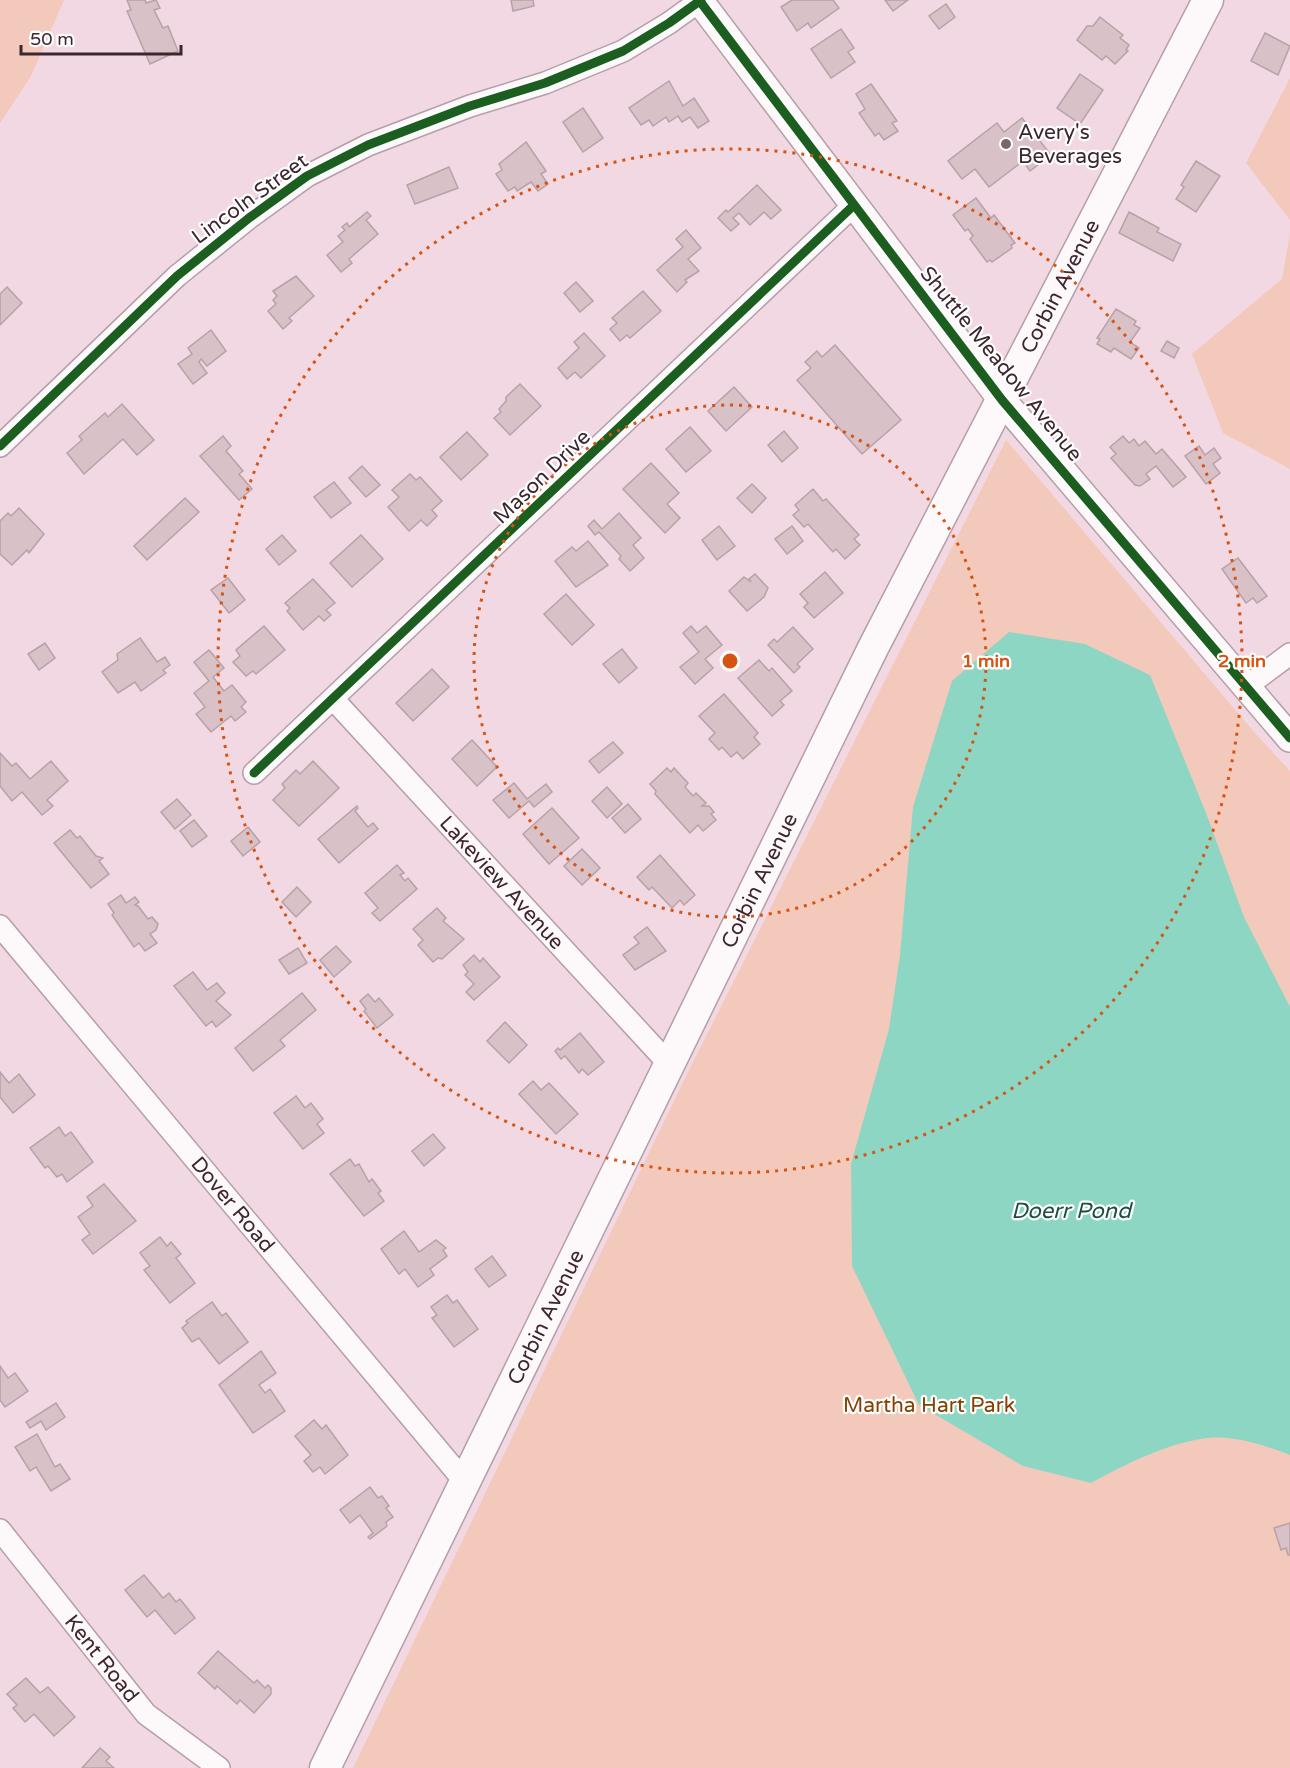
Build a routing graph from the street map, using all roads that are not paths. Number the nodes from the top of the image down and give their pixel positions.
1 (700, 0) edge
2 (1208, 0) edge
3 (853, 206) junction
4 (1002, 400) junction
5 (0, 446) edge
6 (1290, 654) edge
7 (1247, 686) junction
8 (334, 700) junction
9 (1290, 738) edge
10 (254, 774) dead end
11 (0, 926) edge
12 (669, 1064) junction
13 (465, 1482) junction
14 (0, 1530) edge
15 (219, 1768) edge
16 (325, 1768) edge

1 - 3 street, Shuttle Meadow Avenue
1 - 5 street, Lincoln Street
2 - 4 main road, Corbin Avenue
3 - 4 street, Shuttle Meadow Avenue
3 - 8 street, Mason Drive
4 - 7 street, Shuttle Meadow Avenue
4 - 12 main road, Corbin Avenue
6 - 7 street
7 - 9 street, Shuttle Meadow Avenue
8 - 10 street, Mason Drive
8 - 12 street, Lakeview Avenue
11 - 13 street, Dover Road
12 - 13 main road, Corbin Avenue
13 - 16 main road, Corbin Avenue
14 - 15 street, Kent Road

